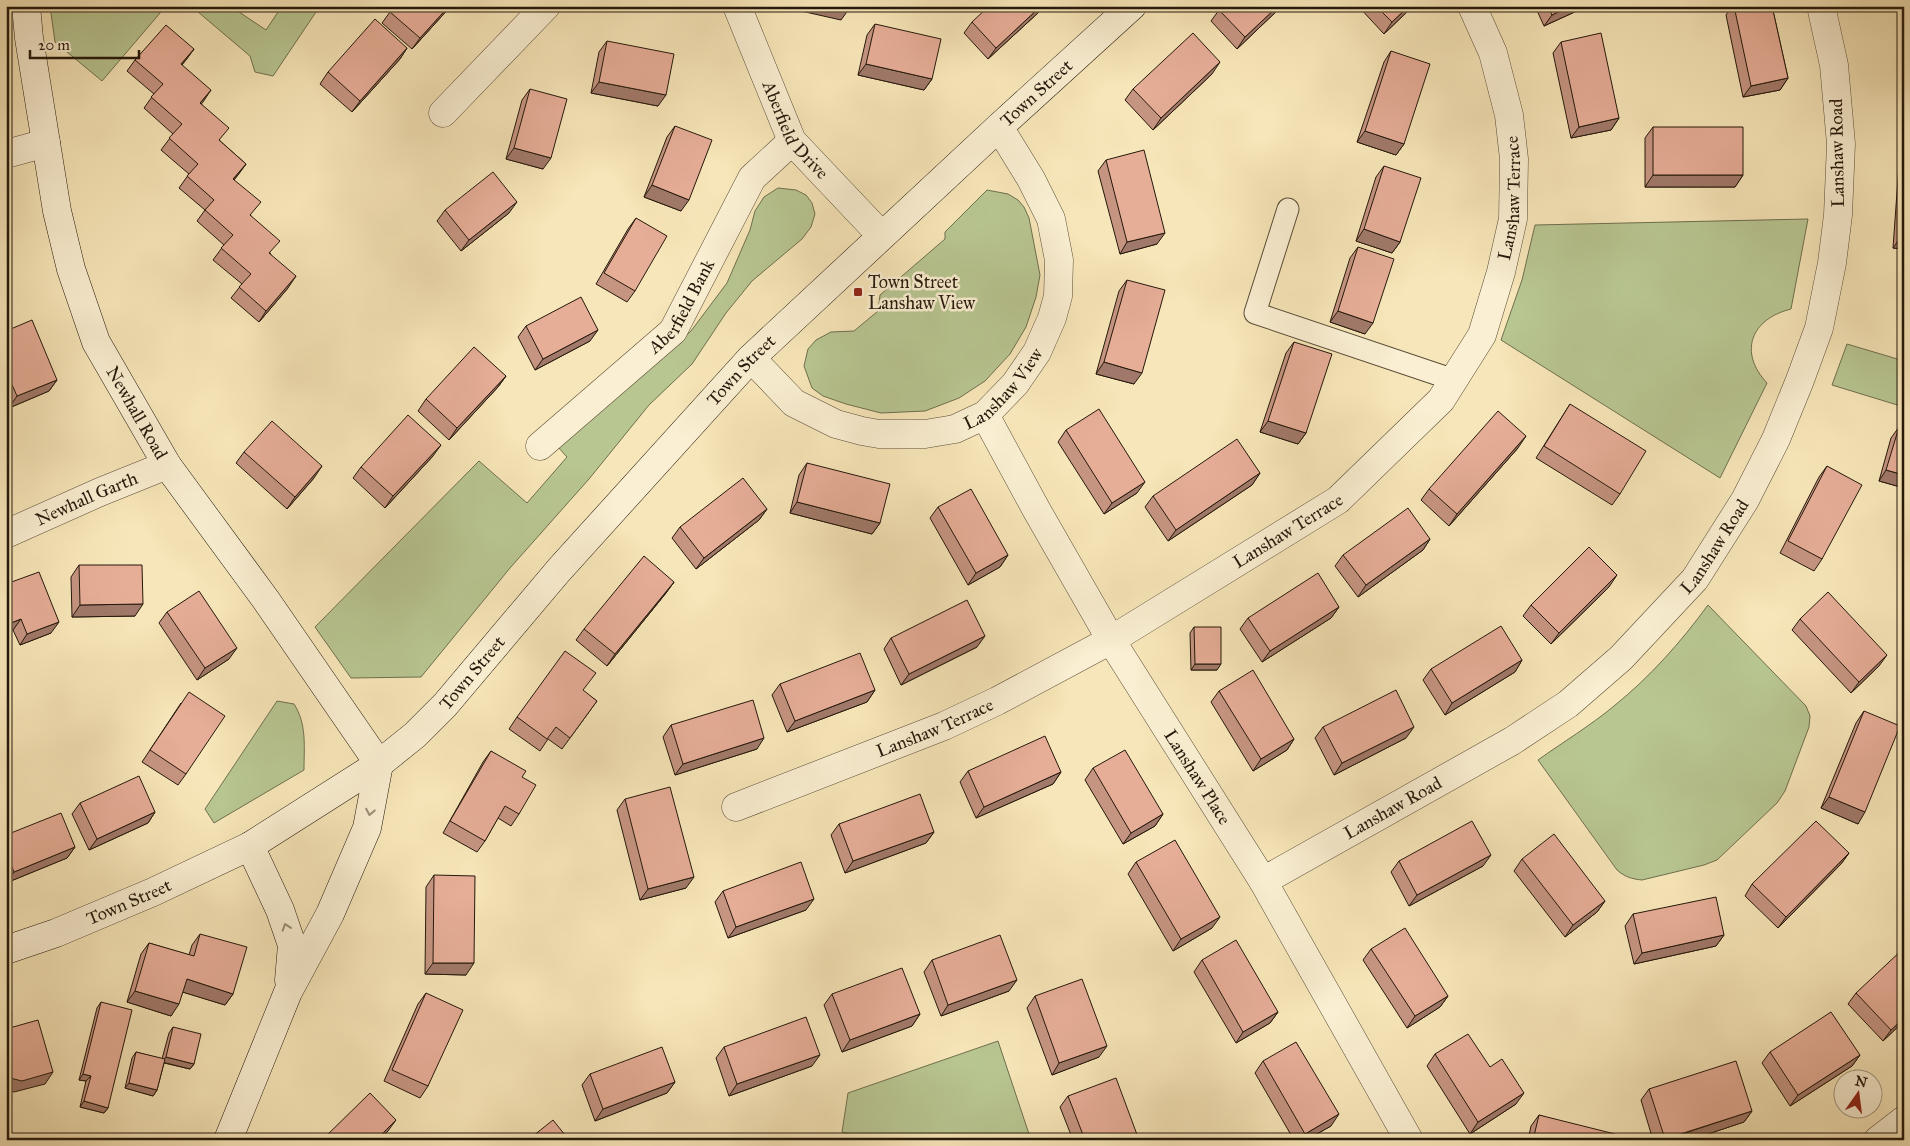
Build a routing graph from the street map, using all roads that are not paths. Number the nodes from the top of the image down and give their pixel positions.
1 (26, 6) edge
2 (546, 6) edge
3 (737, 6) edge
4 (1132, 6) edge
5 (1472, 6) edge
6 (1822, 6) edge
7 (443, 113) dead end
8 (999, 127) junction
9 (792, 141) junction
10 (46, 143) junction
11 (6, 154) edge
12 (1288, 209) dead end
13 (881, 235) junction
14 (751, 358) junction
15 (1454, 380) junction
16 (985, 415) junction
17 (540, 446) dead end
18 (167, 465) junction
19 (6, 534) edge
20 (1111, 640) junction
21 (379, 764) junction
22 (736, 807) dead end
23 (250, 846) junction
24 (1264, 881) junction
25 (6, 950) edge
26 (288, 992) junction
27 (1904, 1120) edge
28 (228, 1140) edge
29 (1409, 1140) edge
30 (1878, 1140) edge

1 - 10 street, Newhall Road
2 - 7 street
3 - 9 street, Aberfield Drive
4 - 8 street, Town Street
5 - 15 street, Lanshaw Terrace
6 - 24 street, Lanshaw Road
8 - 13 street, Town Street
8 - 16 street, Lanshaw View
9 - 13 street, Aberfield Drive
9 - 17 street, Aberfield Bank
10 - 11 street
10 - 18 street, Newhall Road
12 - 15 lane
13 - 14 street, Town Street
14 - 16 street, Lanshaw View
14 - 21 street, Town Street
15 - 20 street, Lanshaw Terrace
16 - 20 street, Lanshaw Place
18 - 19 street, Newhall Garth
18 - 21 street, Newhall Road
20 - 22 street, Lanshaw Terrace
20 - 24 street, Lanshaw Place
21 - 23 street, Town Street
21 -> 26 street
23 - 25 street, Town Street
26 -> 23 street
24 - 29 street, Lanshaw Place
26 - 28 street
27 - 30 street

